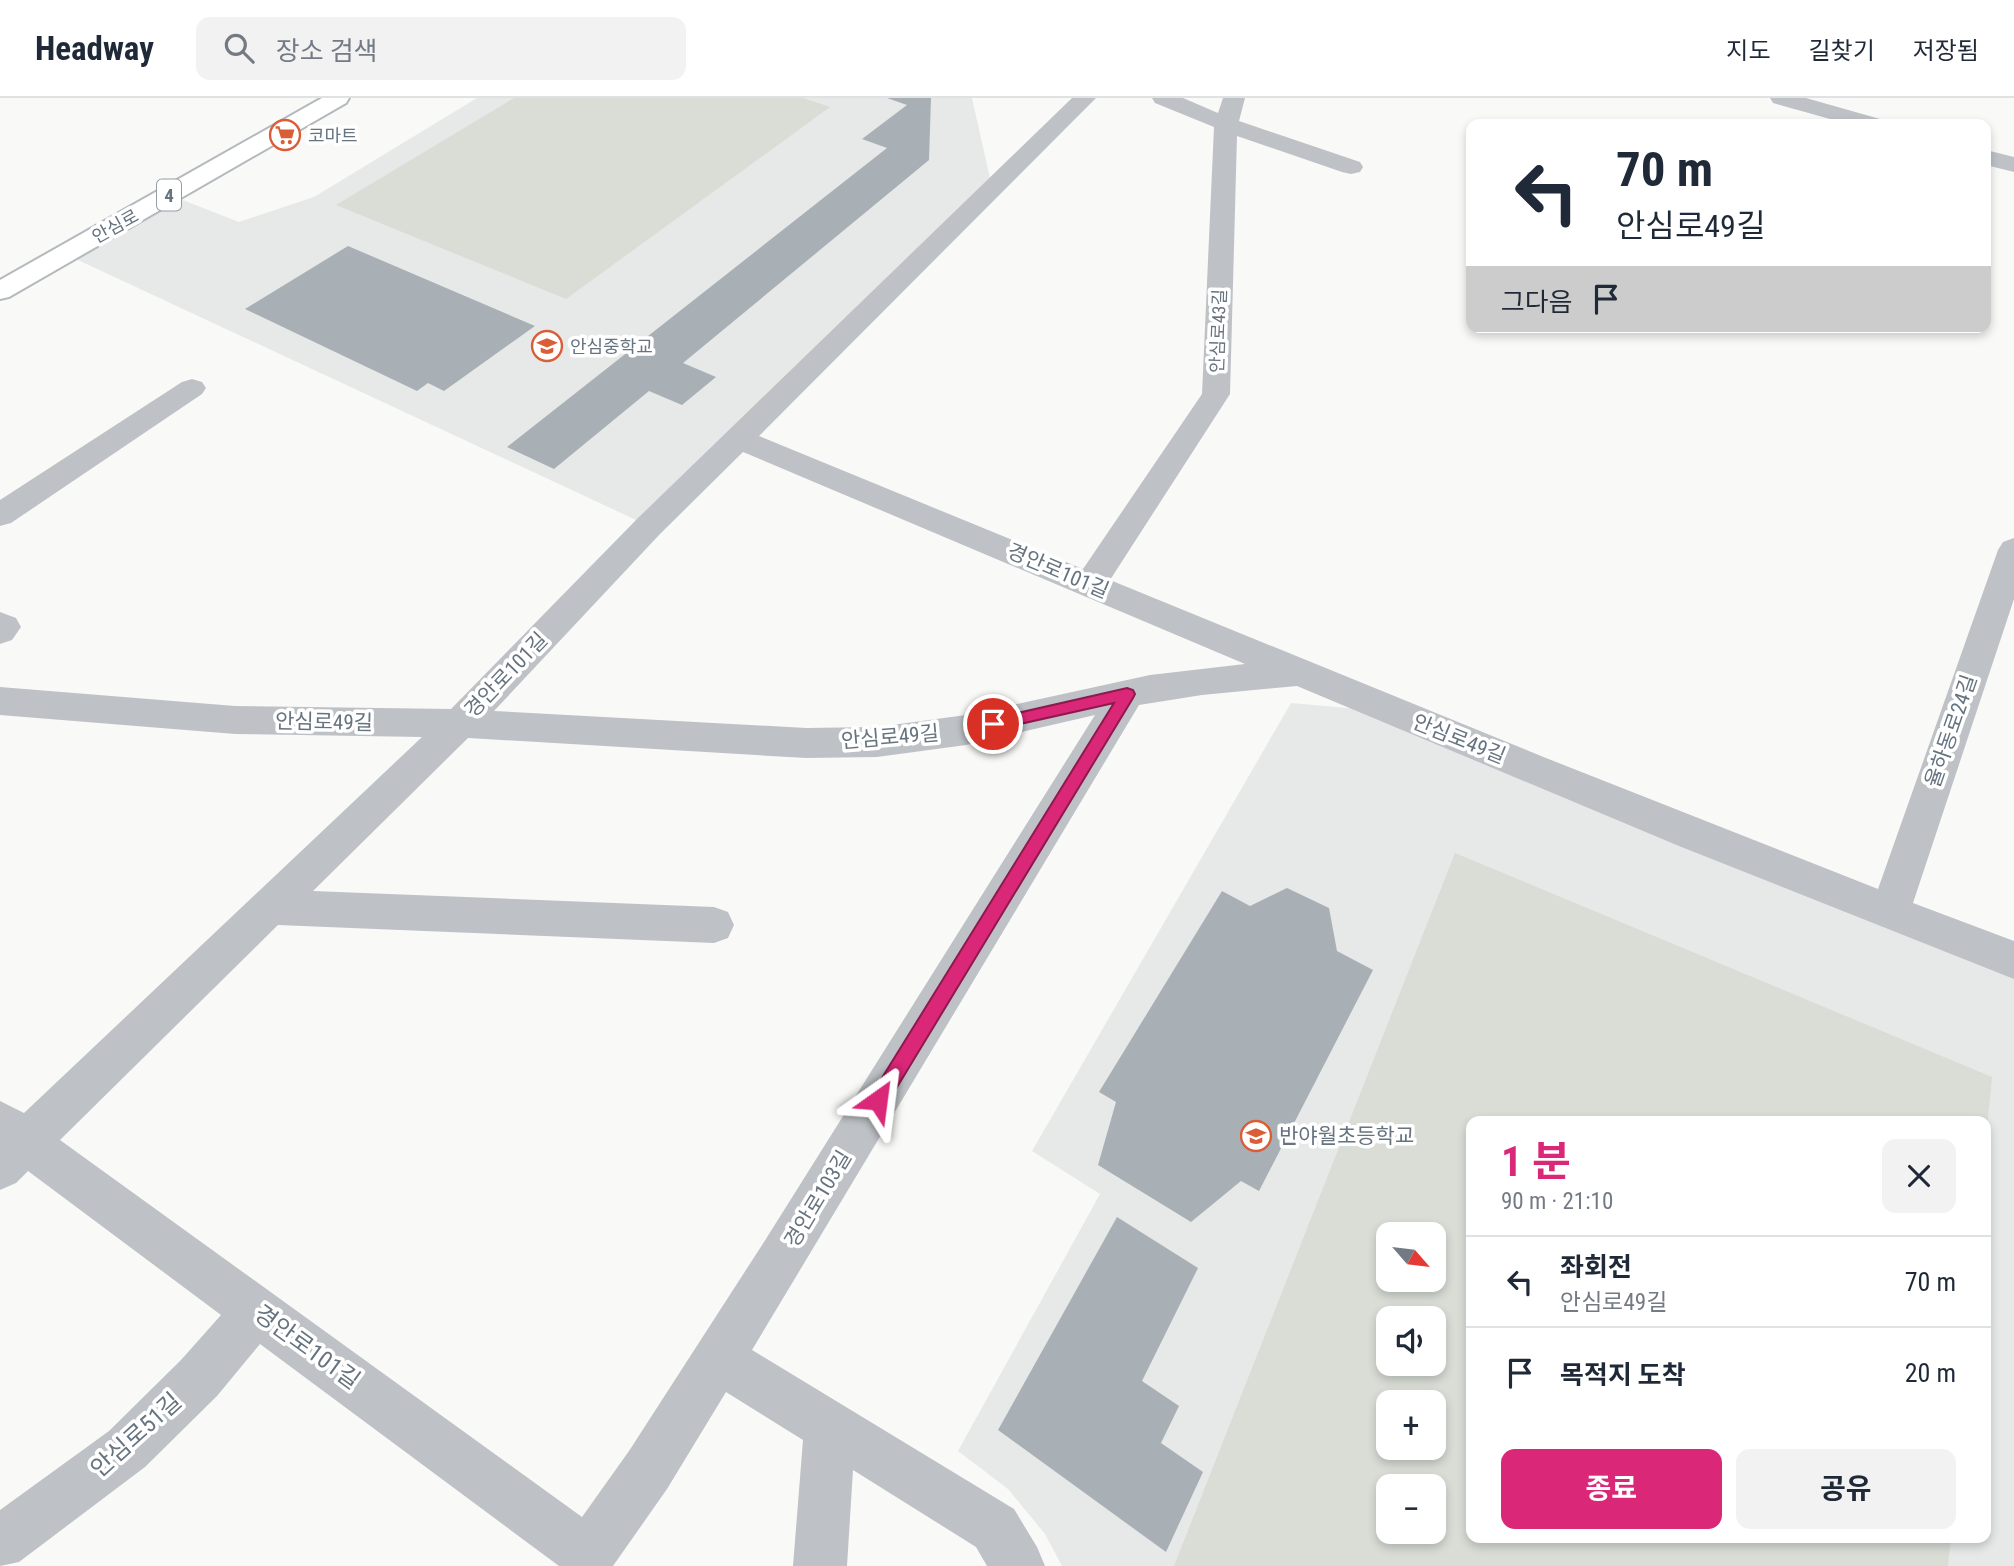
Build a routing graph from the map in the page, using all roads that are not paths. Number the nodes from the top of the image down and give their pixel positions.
1 (338, 98) edge
2 (1085, 98) edge
3 (1163, 98) edge
4 (1781, 98) edge
5 (1230, 111) edge
6 (1854, 119) edge
7 (1991, 158) edge
8 (2014, 165) edge
9 (1351, 167) dead end
10 (0, 291) edge
11 (191, 388) dead end
12 (737, 438) junction
13 (0, 515) edge
14 (2014, 550) edge
15 (1090, 584) junction
16 (0, 625) edge
17 (0, 631) edge
18 (1299, 674) junction
19 (1127, 694) junction
20 (0, 701) edge
21 (460, 723) junction
22 (269, 908) junction
23 (1889, 913) junction
24 (714, 925) dead end
25 (2014, 960) edge
26 (9, 1144) edge
27 (257, 1310) junction
28 (718, 1359) junction
29 (830, 1426) junction
30 (0, 1543) edge
31 (587, 1560) edge
32 (820, 1566) edge
33 (1018, 1566) edge

1 - 10 main road, 안심로 / 4
2 - 12 street, 경안로101길
3 - 5 street
4 - 6 street
5 - 9 street
5 - 15 street, 안심로43길
7 - 8 street
11 - 13 street
12 - 15 street, 경안로101길
12 - 21 street, 경안로101길
14 - 23 street, 율하동로24길
15 - 18 street, 경안로101길
16 - 17 street
18 - 19 street, 안심로49길
18 - 23 street, 안심로49길
19 - 21 street, 안심로49길
19 - 28 street, 경안로103길
20 - 21 street, 안심로49길
21 - 22 street, 경안로101길
22 - 24 street
22 - 26 street, 경안로101길
23 - 25 street, 안심로49길
26 - 27 street, 경안로101길
27 - 30 street, 안심로51길
27 - 31 street, 경안로101길
28 - 29 street
28 - 31 street, 경안로103길
29 - 32 street
29 - 33 street

